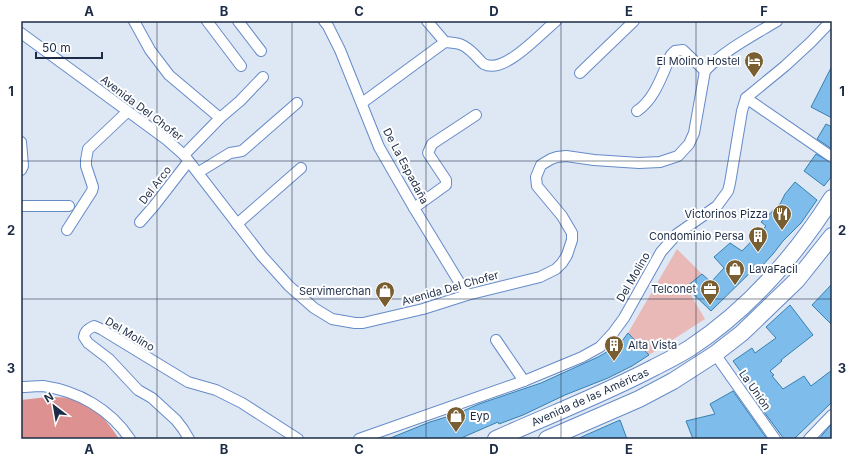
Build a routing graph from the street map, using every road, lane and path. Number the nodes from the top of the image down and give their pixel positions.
1 (134, 21) edge
2 (207, 21) edge
3 (238, 21) edge
4 (324, 21) edge
5 (428, 21) edge
6 (554, 21) edge
7 (634, 21) edge
8 (777, 21) edge
9 (831, 21) edge
10 (21, 33) edge
11 (445, 42) junction
12 (261, 51) dead end
13 (241, 66) dead end
14 (705, 71) junction
15 (580, 73) dead end
16 (263, 77) dead end
17 (746, 98) junction
18 (297, 103) dead end
19 (362, 103) junction
20 (637, 111) dead end
21 (127, 112) junction
22 (476, 115) dead end
23 (220, 118) junction
24 (21, 143) edge
25 (832, 157) edge
26 (186, 158) junction
27 (301, 168) dead end
28 (21, 170) edge
29 (199, 172) junction
30 (832, 198) edge
31 (21, 206) edge
32 (69, 206) dead end
33 (414, 208) junction
34 (140, 222) dead end
35 (237, 224) junction
36 (68, 230) dead end
37 (832, 236) edge
38 (467, 295) junction
39 (496, 340) dead end
40 (715, 354) junction
41 (524, 381) junction
42 (21, 388) edge
43 (832, 415) edge
44 (130, 439) edge
45 (189, 439) edge
46 (298, 439) edge
47 (359, 439) edge
48 (496, 439) edge
49 (547, 439) edge
50 (775, 439) edge
51 (809, 439) edge

1 - 23 street
2 - 13 street
3 - 12 street
4 - 19 street, De La Espadaña
5 - 11 street
6 - 11 street
7 - 15 street
8 - 14 street
9 - 17 street
10 - 21 street, Avenida Del Chofer
11 - 19 street
14 - 20 street
14 - 38 street, Avenida Del Chofer
16 - 23 street, Del Arco
17 - 25 street
17 - 41 street, Del Molino
18 - 29 street
19 - 33 street, De La Espadaña
21 - 26 street, Avenida Del Chofer
21 - 36 street
22 - 33 street
23 - 26 street, Del Arco
24 - 28 street
26 - 29 street, Avenida Del Chofer
26 - 34 street, Del Arco
27 - 35 street
29 - 35 street, Avenida Del Chofer
30 - 48 main road, Avenida de las Américas
31 - 32 street
33 - 38 street, De La Espadaña
35 - 38 street, Avenida Del Chofer
37 - 40 main road, Avenida de las Américas
39 - 41 street
40 - 49 main road, Avenida de las Américas
40 - 50 street, La Unión
41 - 47 street, Del Molino
42 - 44 street
43 - 51 street
45 - 46 street, Del Molino

